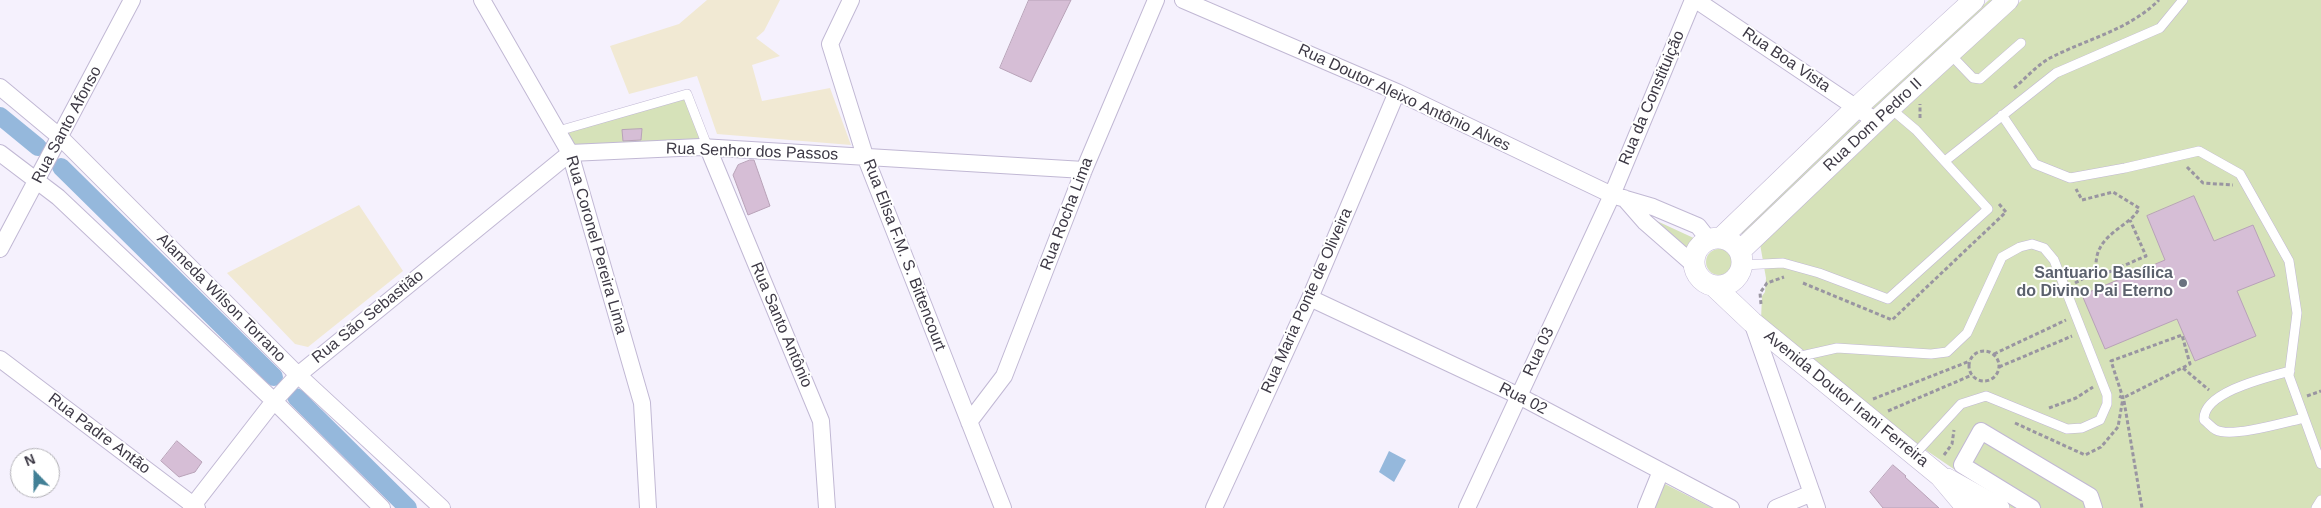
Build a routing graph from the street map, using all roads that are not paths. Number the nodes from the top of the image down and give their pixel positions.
1 (132, 0) edge
2 (482, 0) edge
3 (851, 0) edge
4 (1156, 0) edge
5 (1183, 0) edge
6 (1694, 0) edge
7 (1974, 0) edge
8 (2008, 0) edge
9 (2182, 0) edge
10 (2021, 43) dead end
11 (1950, 54) junction
12 (0, 87) edge
13 (1397, 92) junction
14 (1857, 107) junction
15 (1883, 115) junction
16 (2002, 115) junction
17 (558, 131) junction
18 (60, 137) junction
19 (708, 148) junction
20 (570, 152) junction
21 (0, 153) edge
22 (865, 156) junction
23 (1945, 161) junction
24 (1084, 170) junction
25 (37, 182) junction
26 (1618, 197) junction
27 (1715, 239) junction
28 (0, 249) edge
29 (1693, 264) junction
30 (1741, 264) junction
31 (1715, 287) junction
32 (1310, 298) junction
33 (1756, 315) junction
34 (1797, 357) junction
35 (0, 359) edge
36 (2290, 371) junction
37 (298, 375) junction
38 (1519, 396) junction
39 (274, 401) junction
40 (2304, 418) junction
41 (969, 422) junction
42 (1914, 455) junction
43 (2321, 464) edge
44 (1661, 471) junction
45 (1940, 476) junction
46 (646, 482) junction
47 (1814, 500) edge
48 (2321, 500) edge
49 (194, 507) edge
50 (382, 508) edge
51 (442, 508) edge
52 (635, 508) edge
53 (648, 508) edge
54 (827, 508) edge
55 (1003, 508) edge
56 (1214, 508) edge
57 (1467, 508) edge
58 (1646, 508) edge
59 (1731, 508) edge
60 (1776, 508) edge
61 (1967, 508) edge
62 (1999, 508) edge
63 (2032, 508) edge
64 (2094, 508) edge
65 (2316, 508) edge

1 - 18 street, Rua Santo Afonso
2 - 17 street, Rua Coronel Pereira Lima
3 - 22 street, Rua Elisa F.M. S. Bittencourt
4 - 24 street, Rua Rocha Lima
5 - 13 street, Rua Doutor Aleixo Antônio Alves
6 - 14 street, Rua Boa Vista
6 - 26 street, Rua da Constituição
7 - 14 street, Rua Dom Pedro II
8 - 11 street, Rua Dom Pedro II
9 - 16 lane
10 - 11 lane
11 - 15 street, Rua Dom Pedro II
12 - 18 street, Alameda Wilson Torrano
13 - 26 street, Rua Doutor Aleixo Antônio Alves
13 - 32 street, Rua Maria Ponte de Oliveira
14 - 15 street, Rua Boa Vista
14 - 27 street, Rua Dom Pedro II
15 - 23 lane
15 - 30 street, Rua Dom Pedro II
16 - 23 lane
16 - 36 lane
17 - 19 lane
17 - 20 street, Rua Coronel Pereira Lima
18 - 25 street, Rua Santo Afonso
18 - 37 street, Alameda Wilson Torrano
19 - 20 street, Rua Senhor dos Passos
19 - 22 street, Rua Senhor dos Passos
19 - 54 street, Rua Santo Antônio
20 - 37 street, Rua São Sebastião
20 - 46 street, Rua Coronel Pereira Lima
21 - 25 street
22 - 24 street, Rua Senhor dos Passos
22 - 41 street, Rua Elisa F.M. S. Bittencourt
23 - 30 lane
24 - 41 street, Rua Rocha Lima
25 - 28 street, Rua Santo Afonso
25 - 39 street
26 - 27 street, Rua Doutor Aleixo Antônio Alves
26 - 29 street, Rua Doutor Aleixo Antônio Alves
26 - 38 street, Rua 03
27 - 29 street
27 - 30 street
29 - 31 street
30 - 31 street
30 - 33 street, Avenida Doutor Irani Ferreira
31 - 33 street, Avenida Doutor Irani Ferreira
32 - 38 street, Rua 02
32 - 56 street, Rua Maria Ponte de Oliveira
33 - 34 street, Avenida Doutor Irani Ferreira
33 - 47 street
34 - 42 street, Avenida Doutor Irani Ferreira
34 - 42 lane, bridge
35 - 49 street, Rua Padre Antão
36 - 40 lane
36 - 40 lane
37 - 39 street, Rua São Sebastião
37 - 51 street, Alameda Wilson Torrano
38 - 44 street, Rua 02
38 - 57 street, Rua 03
39 - 49 street, Rua São Sebastião
39 - 50 street
40 - 43 lane
41 - 55 street, Rua Elisa F.M. S. Bittencourt
42 - 45 street, Avenida Doutor Irani Ferreira
44 - 58 street
44 - 59 street, Rua 02
45 - 61 street, Avenida Doutor Irani Ferreira
45 - 62 street, Avenida Doutor Irani Ferreira
46 - 52 street, Rua Coronel Pereira Lima
46 - 53 street
47 - 60 street
48 - 65 lane
63 - 64 street

